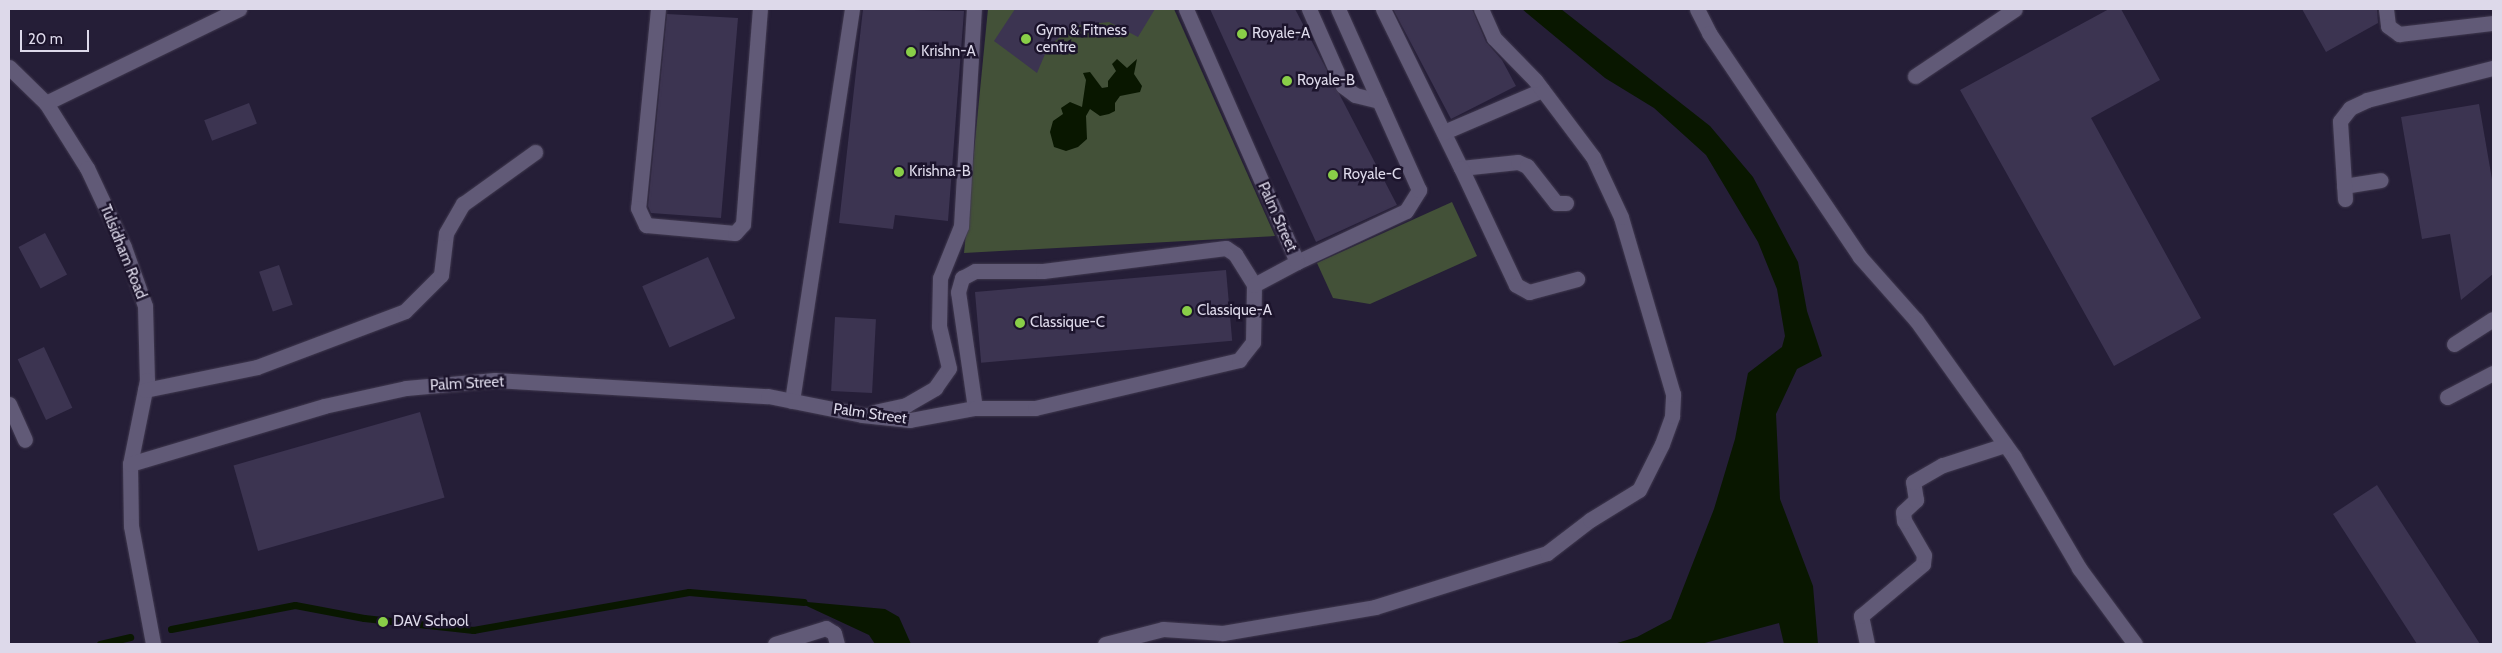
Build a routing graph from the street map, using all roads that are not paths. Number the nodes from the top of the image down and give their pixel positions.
1 (239, 9) edge
2 (658, 9) edge
3 (760, 9) edge
4 (852, 9) edge
5 (974, 9) edge
6 (1186, 9) edge
7 (1309, 9) edge
8 (1338, 9) edge
9 (1383, 9) edge
10 (1480, 9) edge
11 (1697, 9) edge
12 (2015, 9) edge
13 (2386, 9) edge
14 (2493, 23) edge
15 (9, 68) edge
16 (2493, 68) edge
17 (1915, 76) dead end
18 (1542, 90) junction
19 (1380, 101) junction
20 (46, 103) junction
21 (1444, 132) junction
22 (535, 152) dead end
23 (1461, 168) junction
24 (2380, 180) dead end
25 (1566, 203) dead end
26 (1297, 262) junction
27 (1577, 279) dead end
28 (1254, 284) junction
29 (2493, 320) edge
30 (2454, 344) dead end
31 (2493, 373) edge
32 (145, 390) junction
33 (2447, 397) dead end
34 (792, 401) junction
35 (9, 404) edge
36 (975, 408) junction
37 (862, 415) junction
38 (25, 440) dead end
39 (2005, 445) junction
40 (130, 464) junction
41 (152, 644) edge
42 (775, 644) edge
43 (837, 644) edge
44 (1105, 644) edge
45 (1867, 644) edge
46 (2135, 644) edge

1 - 20 street
2 - 3 street
4 - 34 street
5 - 37 street
6 - 26 street, Palm Street
7 - 19 street
8 - 19 street
9 - 21 street
10 - 18 street
11 - 39 street
12 - 17 street
13 - 14 street
15 - 20 street, Tulsidham Road
16 - 24 street
18 - 21 street
18 - 44 street
19 - 26 street
20 - 32 street, Tulsidham Road
21 - 23 street
22 - 32 street
23 - 25 street
23 - 27 street
26 - 28 street, Palm Street
28 - 36 street, Palm Street
28 - 36 street
29 - 30 street
31 - 33 street
32 - 40 street, Tulsidham Road
34 - 37 street, Palm Street
34 - 40 street, Palm Street
35 - 38 street
36 - 37 street, Palm Street
39 - 45 street
39 - 46 street
40 - 41 street, Tulsidham Road
42 - 43 street

